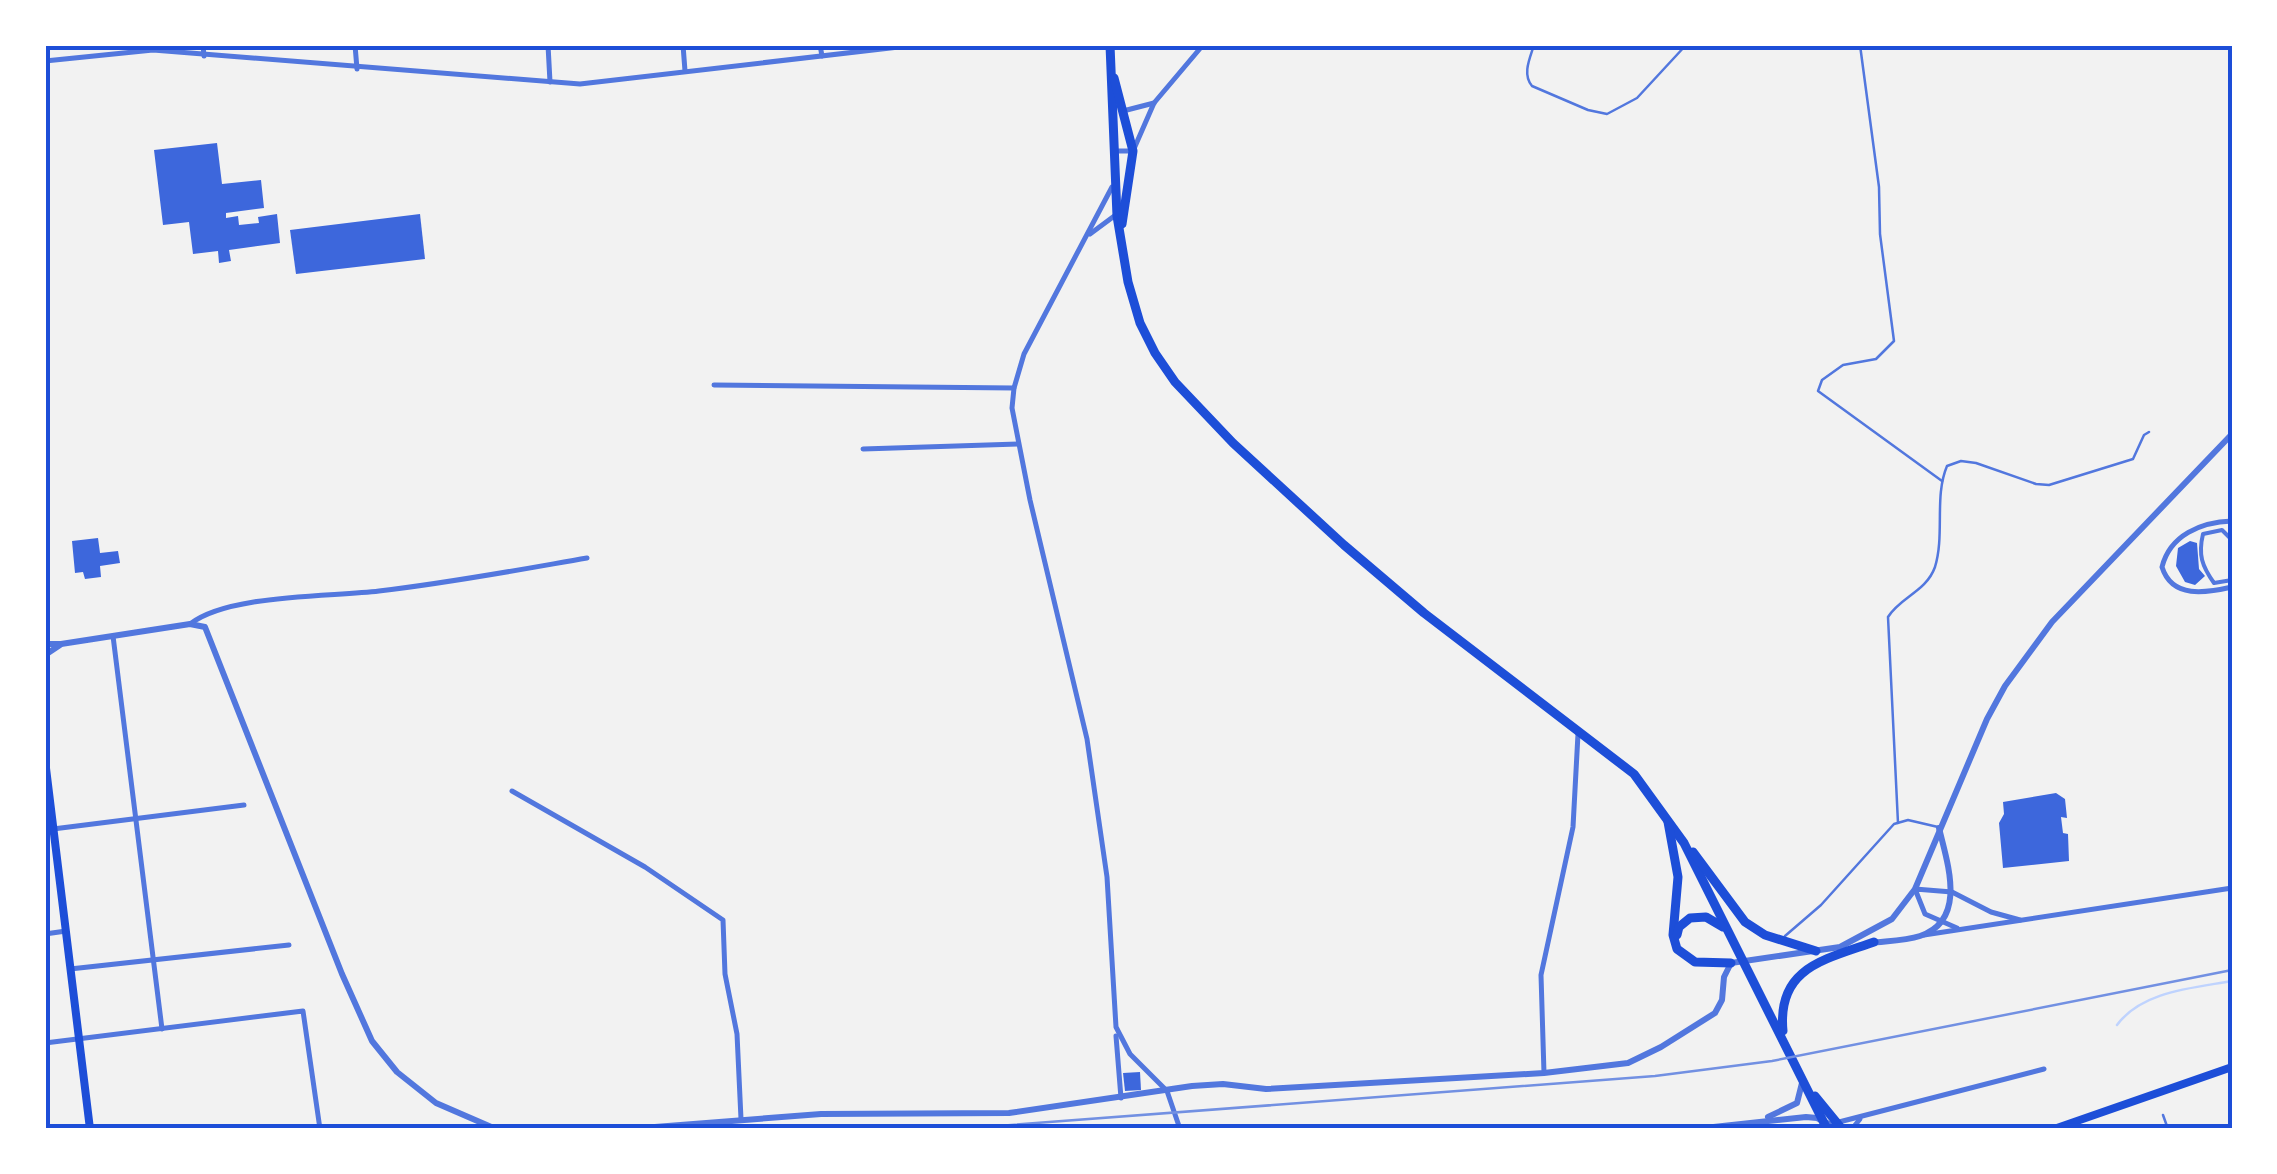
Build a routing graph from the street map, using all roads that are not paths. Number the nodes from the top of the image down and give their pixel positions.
1 (203, 45) edge
2 (354, 45) edge
3 (548, 45) edge
4 (683, 45) edge
5 (820, 45) edge
6 (916, 45) edge
7 (1110, 45) edge
8 (1203, 45) edge
9 (1534, 45) edge
10 (1686, 45) edge
11 (1860, 45) edge
12 (866, 48) edge
13 (204, 56) junction
14 (822, 56) junction
15 (45, 62) edge
16 (1111, 66) junction
17 (357, 69) junction
18 (685, 71) junction
19 (550, 82) junction
20 (1154, 103) junction
21 (1124, 110) junction
22 (1111, 116) junction
23 (1112, 151) junction
24 (1133, 151) junction
25 (1132, 170) junction
26 (1114, 176) junction
27 (1121, 212) junction
28 (1098, 229) junction
29 (1122, 233) junction
30 (1087, 236) junction
31 (714, 385) dead end
32 (1014, 388) junction
33 (2149, 432) dead end
34 (2232, 434) edge
35 (1018, 444) junction
36 (863, 449) dead end
37 (1943, 482) junction
38 (2232, 521) edge
39 (2232, 540) edge
40 (586, 558) dead end
41 (2232, 584) edge
42 (190, 624) junction
43 (113, 636) junction
44 (45, 644) edge
45 (61, 644) junction
46 (45, 655) edge
47 (2232, 703) edge
48 (2232, 718) edge
49 (1578, 728) junction
50 (1601, 746) junction
51 (1579, 753) junction
52 (45, 760) edge
53 (512, 791) dead end
54 (244, 805) dead end
55 (1666, 816) junction
56 (136, 818) junction
57 (1898, 822) junction
58 (1939, 828) junction
59 (49, 829) edge
60 (1684, 843) junction
61 (2232, 888) edge
62 (1915, 889) junction
63 (1952, 892) junction
64 (2028, 921) junction
65 (1939, 923) junction
66 (1725, 928) junction
67 (1964, 930) junction
68 (66, 931) junction
69 (45, 934) edge
70 (1921, 936) junction
71 (1782, 941) junction
72 (1874, 942) junction
73 (1675, 943) junction
74 (289, 944) dead end
75 (1840, 947) junction
76 (1816, 951) junction
77 (154, 960) junction
78 (1731, 963) junction
79 (70, 969) junction
80 (1116, 1027) junction
81 (162, 1029) junction
82 (1784, 1039) junction
83 (79, 1040) junction
84 (45, 1043) edge
85 (2232, 1067) edge
86 (2044, 1069) dead end
87 (1544, 1073) junction
88 (1802, 1077) junction
89 (1167, 1092) junction
90 (1121, 1098) junction
91 (1812, 1101) junction
92 (2163, 1115) dead end
93 (1806, 1117) junction
94 (1862, 1117) junction
95 (741, 1119) junction
96 (1779, 1120) junction
97 (1758, 1124) edge
98 (1833, 1126) edge
99 (90, 1129) edge
100 (320, 1129) edge
101 (496, 1129) edge
102 (629, 1129) edge
103 (1180, 1129) edge
104 (1695, 1129) edge
105 (1777, 1129) edge
106 (1852, 1129) edge
107 (2054, 1129) edge
108 (2168, 1129) edge

1 - 13 street
2 - 17 street
3 - 19 street
4 - 18 street
5 - 14 street
6 - 12 street
7 - 16 main road
8 - 20 street
9 - 10 lane
11 - 37 lane
12 - 14 street
13 - 15 street
13 - 17 street
14 - 18 street
16 - 21 main road
16 - 22 main road
17 - 19 street
18 - 19 street
20 - 21 street
20 - 24 street
21 - 22 street
21 - 24 main road
22 - 23 main road
23 - 24 street
23 - 26 main road
24 - 25 main road
25 - 26 street
25 - 27 main road
26 - 27 main road
26 - 30 street
27 - 28 street
27 - 29 main road
28 - 29 street
28 - 30 street
29 - 49 main road
30 - 32 street
31 - 32 street
32 - 35 street
33 - 37 lane
34 - 58 street
35 - 36 street
35 - 80 street
37 - 57 lane
38 - 41 street
39 - 41 street
40 - 42 street
42 - 43 street
42 - 101 street
43 - 45 street
43 - 56 street
44 - 45 street
45 - 46 street
47 - 48 street
49 - 50 main road
49 - 51 street
50 - 51 street
50 - 55 main road
51 - 87 street
52 - 59 main road
53 - 95 street
54 - 56 street
55 - 60 main road
55 - 73 main road
56 - 59 street
56 - 77 street
57 - 58 lane
57 - 71 lane
58 - 62 street
58 - 63 street
59 - 68 main road
60 - 66 main road
60 - 71 main road
61 - 64 street
62 - 63 street
62 - 65 street
62 - 75 street
63 - 64 street
63 - 65 street
64 - 67 street
65 - 67 street
65 - 70 street
66 - 73 main road
66 - 82 main road
67 - 70 street
68 - 69 street
68 - 79 main road
70 - 72 street
71 - 76 main road
72 - 75 street
72 - 82 main road
73 - 78 main road
74 - 77 street
75 - 76 street
76 - 78 street
77 - 79 street
77 - 81 street
78 - 87 street
79 - 83 main road
80 - 89 street
80 - 90 street
81 - 83 street
81 - 100 street
82 - 88 main road
83 - 84 street
83 - 99 main road
85 - 107 main road
86 - 94 street
87 - 89 street
88 - 91 main road
88 - 97 street
88 - 98 main road
89 - 90 street
89 - 103 street
90 - 95 street
91 - 93 street
91 - 98 main road
92 - 108 lane
93 - 96 street
93 - 98 street
94 - 98 street
94 - 106 street
95 - 102 street
96 - 97 street
96 - 105 street
97 - 104 street

